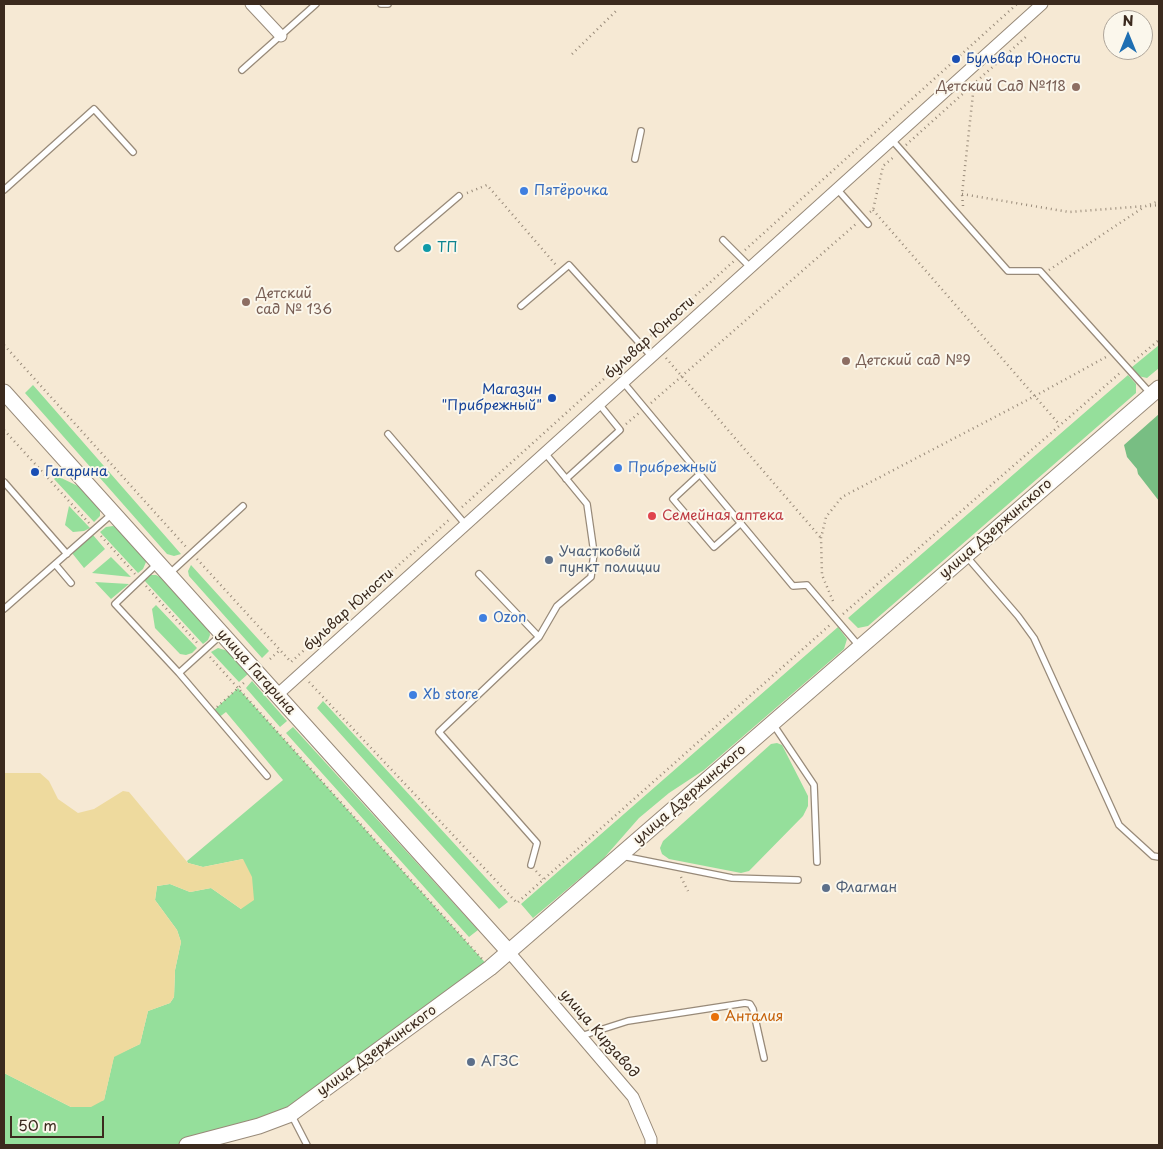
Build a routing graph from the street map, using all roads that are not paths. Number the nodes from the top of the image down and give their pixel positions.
1 (251, 4) edge
2 (316, 4) edge
3 (381, 4) edge
4 (388, 4) edge
5 (1042, 4) edge
6 (281, 36) junction
7 (242, 70) dead end
8 (641, 131) dead end
9 (892, 140) junction
10 (134, 152) dead end
11 (635, 159) dead end
12 (837, 189) junction
13 (4, 190) edge
14 (459, 196) road end
15 (868, 224) dead end
16 (723, 240) dead end
17 (398, 248) dead end
18 (750, 268) junction
19 (521, 306) dead end
20 (658, 356) junction
21 (623, 382) junction
22 (1155, 391) edge
23 (4, 392) edge
24 (599, 404) junction
25 (388, 434) dead end
26 (545, 453) junction
27 (700, 474) junction
28 (566, 479) junction
29 (4, 482) edge
30 (243, 506) dead end
31 (112, 513) junction
32 (741, 523) junction
33 (466, 525) junction
34 (67, 554) junction
35 (966, 556) junction
36 (55, 564) junction
37 (163, 569) junction
38 (479, 574) dead end
39 (71, 583) dead end
40 (4, 609) edge
41 (222, 634) junction
42 (539, 637) junction
43 (860, 647) junction
44 (179, 673) junction
45 (277, 695) junction
46 (772, 723) junction
47 (267, 776) dead end
48 (620, 856) junction
49 (1159, 858) edge
50 (817, 862) dead end
51 (531, 865) dead end
52 (798, 880) dead end
53 (509, 952) junction
54 (581, 1036) junction
55 (764, 1058) dead end
56 (291, 1114) junction
57 (187, 1145) edge
58 (307, 1145) edge
59 (651, 1145) edge

1 - 6 street
2 - 6 lane
3 - 4 lane
5 - 9 street, бульвар Юности
6 - 7 lane
8 - 11 lane
9 - 12 street, бульвар Юности
9 - 22 lane
10 - 13 lane
12 - 15 lane
12 - 18 street, бульвар Юности
14 - 17 lane
16 - 18 lane
18 - 20 street, бульвар Юности
19 - 20 lane
20 - 21 street, бульвар Юности
21 - 24 street, бульвар Юности
21 - 27 lane
22 - 35 main road, улица Дзержинского
23 - 31 main road, улица Гагарина
24 - 26 street, бульвар Юности
24 - 28 lane
25 - 33 lane
26 - 28 lane
26 - 33 street, бульвар Юности
27 - 32 lane
27 - 32 lane
28 - 42 lane
29 - 34 lane
30 - 37 lane
31 - 34 lane
31 - 37 main road, улица Гагарина
32 - 43 lane
33 - 45 street, бульвар Юности
34 - 36 lane
35 - 43 main road, улица Дзержинского
35 - 49 lane
36 - 39 lane
36 - 40 lane
37 - 41 main road, улица Гагарина
37 - 44 lane
38 - 42 lane
41 - 44 lane
41 - 45 main road, улица Гагарина
42 - 51 lane
43 - 46 main road, улица Дзержинского
44 - 47 lane
45 - 53 main road, улица Гагарина
46 - 48 main road, улица Дзержинского
46 - 50 lane
48 - 52 lane
48 - 53 main road, улица Дзержинского
53 - 54 street, улица Кирзавод
53 - 56 main road, улица Дзержинского
54 - 55 lane
54 - 59 street, улица Кирзавод
56 - 57 main road, улица Дзержинского
56 - 58 lane

